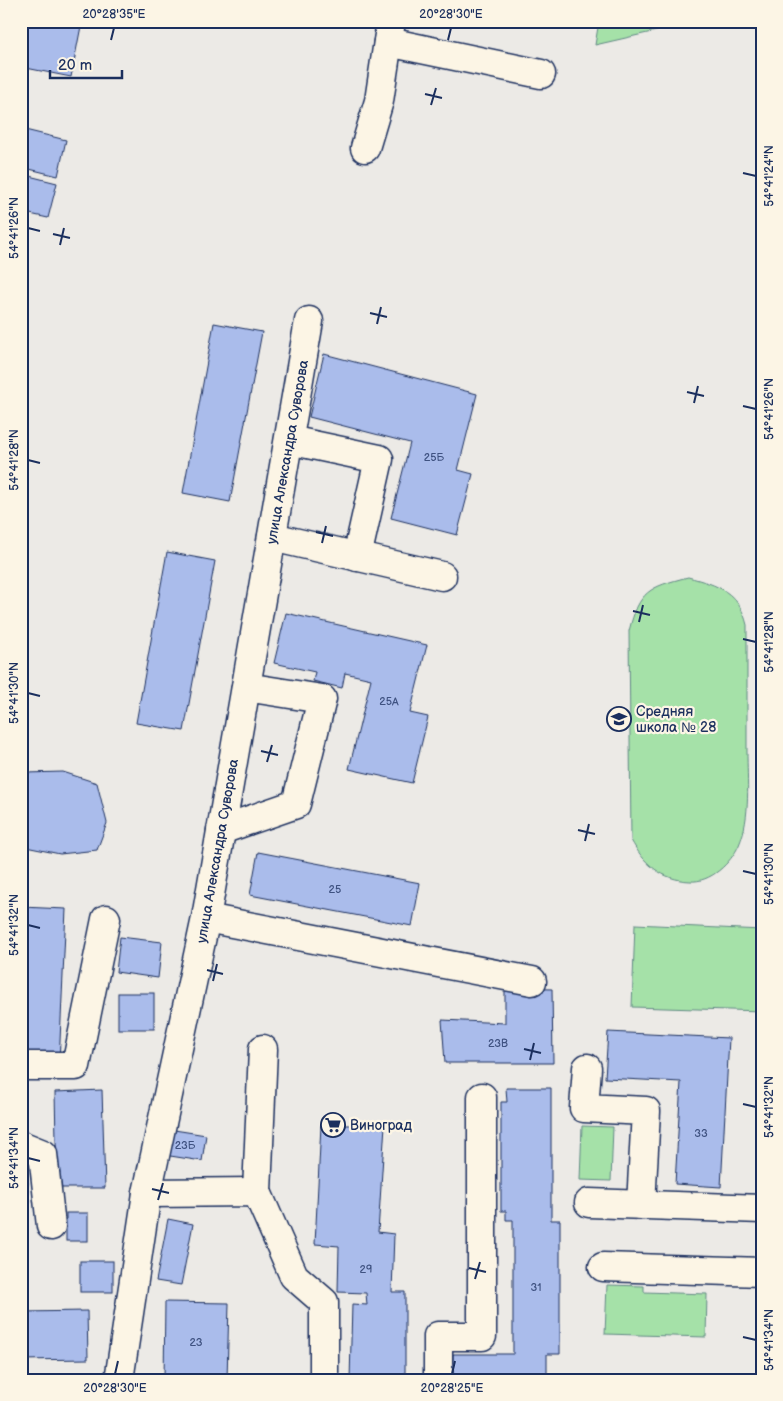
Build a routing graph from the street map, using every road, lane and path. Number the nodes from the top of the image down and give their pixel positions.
1 (390, 32) edge
2 (541, 74) dead end
3 (366, 148) dead end
4 (309, 321) dead end
5 (289, 440) junction
6 (272, 537) junction
7 (357, 557) junction
8 (442, 576) dead end
9 (246, 687) junction
10 (221, 830) junction
11 (206, 918) junction
12 (106, 919) dead end
13 (532, 981) dead end
14 (263, 1049) dead end
15 (21, 1066) edge
16 (586, 1068) dead end
17 (482, 1097) dead end
18 (21, 1145) edge
19 (147, 1192) junction
20 (258, 1192) junction
21 (590, 1203) dead end
22 (641, 1205) junction
23 (762, 1209) edge
24 (51, 1226) dead end
25 (603, 1266) dead end
26 (762, 1272) edge
27 (119, 1380) edge
28 (324, 1380) edge
29 (438, 1380) edge

1 - 2 street
1 - 3 street
4 - 5 street, улица Александра Суворова
5 - 6 street, улица Александра Суворова
5 - 7 street
6 - 7 street
6 - 9 street, улица Александра Суворова
7 - 8 street
9 - 10 street, улица Александра Суворова
9 - 10 street
10 - 11 street, улица Александра Суворова
11 - 13 street
11 - 19 street, улица Александра Суворова
12 - 15 street
14 - 20 street
16 - 22 street
17 - 29 street
18 - 24 street
19 - 20 street
19 - 27 street, улица Александра Суворова
20 - 28 street
21 - 22 street
22 - 23 street
25 - 26 street

